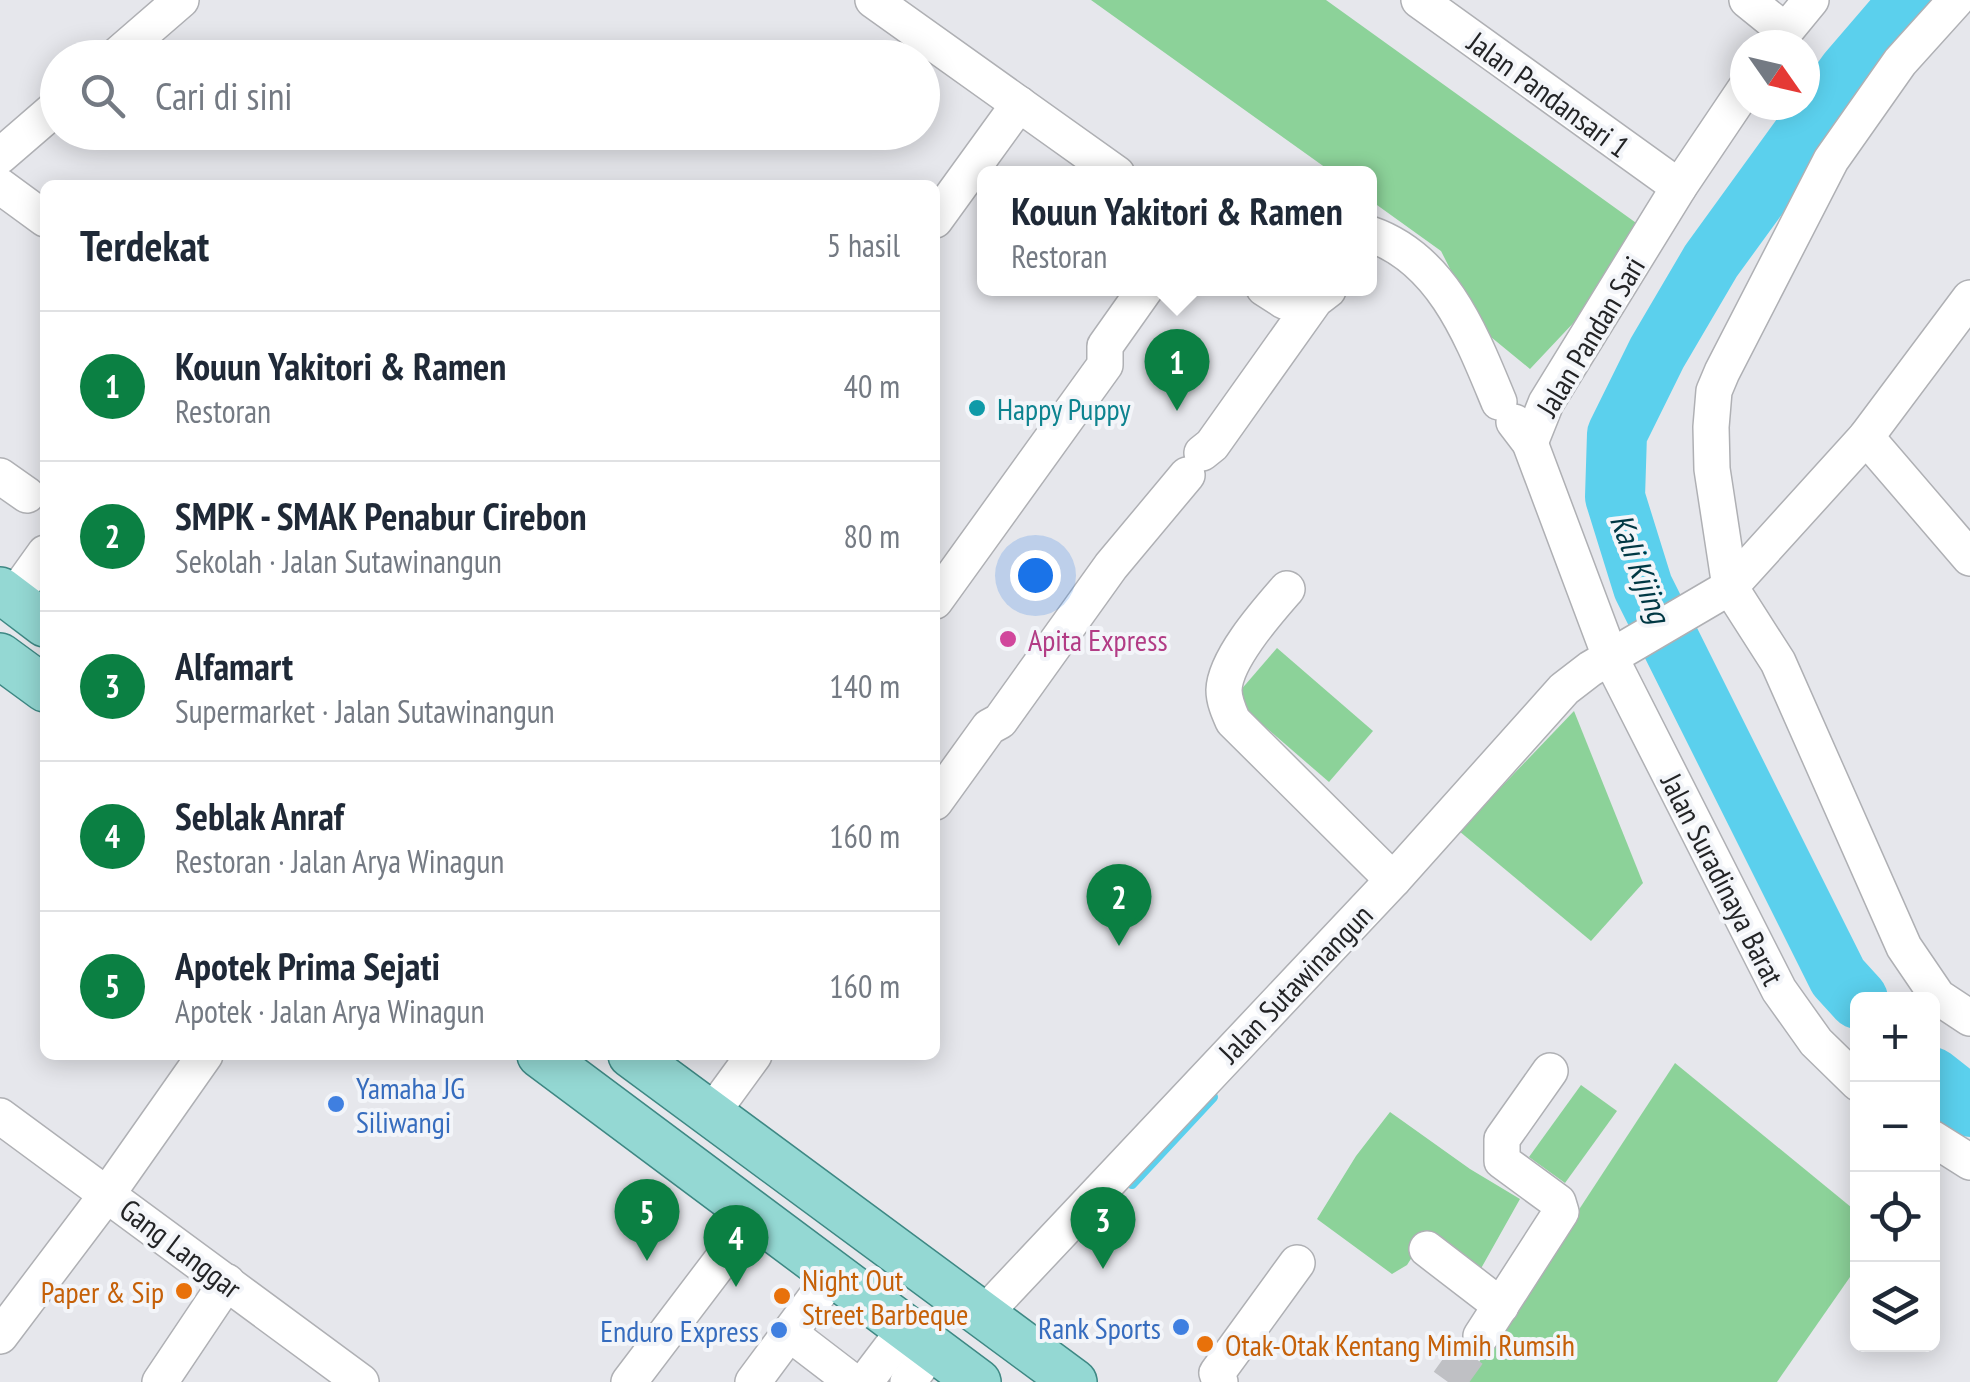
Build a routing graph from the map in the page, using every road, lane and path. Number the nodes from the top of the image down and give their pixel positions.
1 (181, 0) edge
2 (873, 0) edge
3 (1419, 0) edge
4 (1747, 0) edge
5 (1811, 0) edge
6 (1956, 0) edge
7 (1772, 30) edge
8 (1786, 30) edge
9 (135, 40) edge
10 (929, 40) edge
11 (940, 48) edge
12 (1019, 104) junction
13 (1730, 111) edge
14 (40, 122) edge
15 (0, 156) edge
16 (1107, 166) edge
17 (0, 186) edge
18 (1679, 187) junction
19 (940, 213) edge
20 (40, 215) edge
21 (1377, 238) edge
22 (1140, 296) edge
23 (1167, 296) edge
24 (1320, 296) edge
25 (1970, 298) edge
26 (1105, 366) junction
27 (1514, 422) junction
28 (1866, 437) junction
29 (1970, 558) edge
30 (40, 566) edge
31 (1287, 589) dead end
32 (1724, 591) junction
33 (940, 594) edge
34 (26, 603) edge
35 (1624, 651) junction
36 (0, 656) edge
37 (40, 684) edge
38 (940, 795) edge
39 (1393, 880) junction
40 (1970, 1018) edge
41 (201, 1060) edge
42 (547, 1060) edge
43 (642, 1060) edge
44 (750, 1060) edge
45 (1550, 1071) dead end
46 (1857, 1082) edge
47 (711, 1114) junction
48 (0, 1116) edge
49 (1940, 1143) edge
50 (1970, 1162) edge
51 (108, 1193) junction
52 (755, 1216) junction
53 (1427, 1249) dead end
54 (1296, 1264) dead end
55 (834, 1274) junction
56 (227, 1282) junction
57 (1501, 1306) junction
58 (983, 1315) junction
59 (789, 1334) junction
60 (0, 1336) edge
61 (1481, 1336) tunnel mouth
62 (916, 1353) edge
63 (160, 1382) edge
64 (361, 1382) edge
65 (629, 1382) edge
66 (753, 1382) edge
67 (853, 1382) edge
68 (865, 1382) edge
69 (978, 1382) edge
70 (1074, 1382) edge
71 (1220, 1382) edge

1 - 9 street
2 - 10 street
3 - 18 street, Jalan Pandansari 1
4 - 7 street
5 - 8 street
6 - 32 street
11 - 12 street
12 - 16 street
12 - 19 street
13 - 18 street, Jalan Pandan Sari
14 - 15 street
17 - 20 street
18 - 27 street, Jalan Pandan Sari
21 - 27 street
22 - 26 street
23 - 26 street
24 - 38 street
25 - 28 street, Jalan Sutawinangun
26 - 33 street
27 - 35 street, Jalan Pandan Sari
28 - 29 street
28 - 32 street, Jalan Sutawinangun
30 - 34 street
31 - 39 street
32 - 35 street, Jalan Sutawinangun
32 - 40 street
35 - 39 street, Jalan Sutawinangun
35 - 46 street, Jalan Suradinaya Barat
36 - 37 main road
39 - 58 street, Jalan Sutawinangun
41 - 51 street
42 - 52 main road
43 - 47 main road
44 - 47 street
45 - 57 street
47 - 58 main road
48 - 51 street, Gang Langgar
49 - 50 street
51 - 56 street, Gang Langgar
51 - 60 street
52 - 55 main road
52 - 65 street
53 - 57 street
54 - 71 street
55 - 59 street
55 - 62 main road
56 - 63 street
56 - 64 street, Gang Langgar
57 - 61 street
58 - 70 main road
59 - 66 street
59 - 67 street
62 - 68 street
62 - 69 main road

